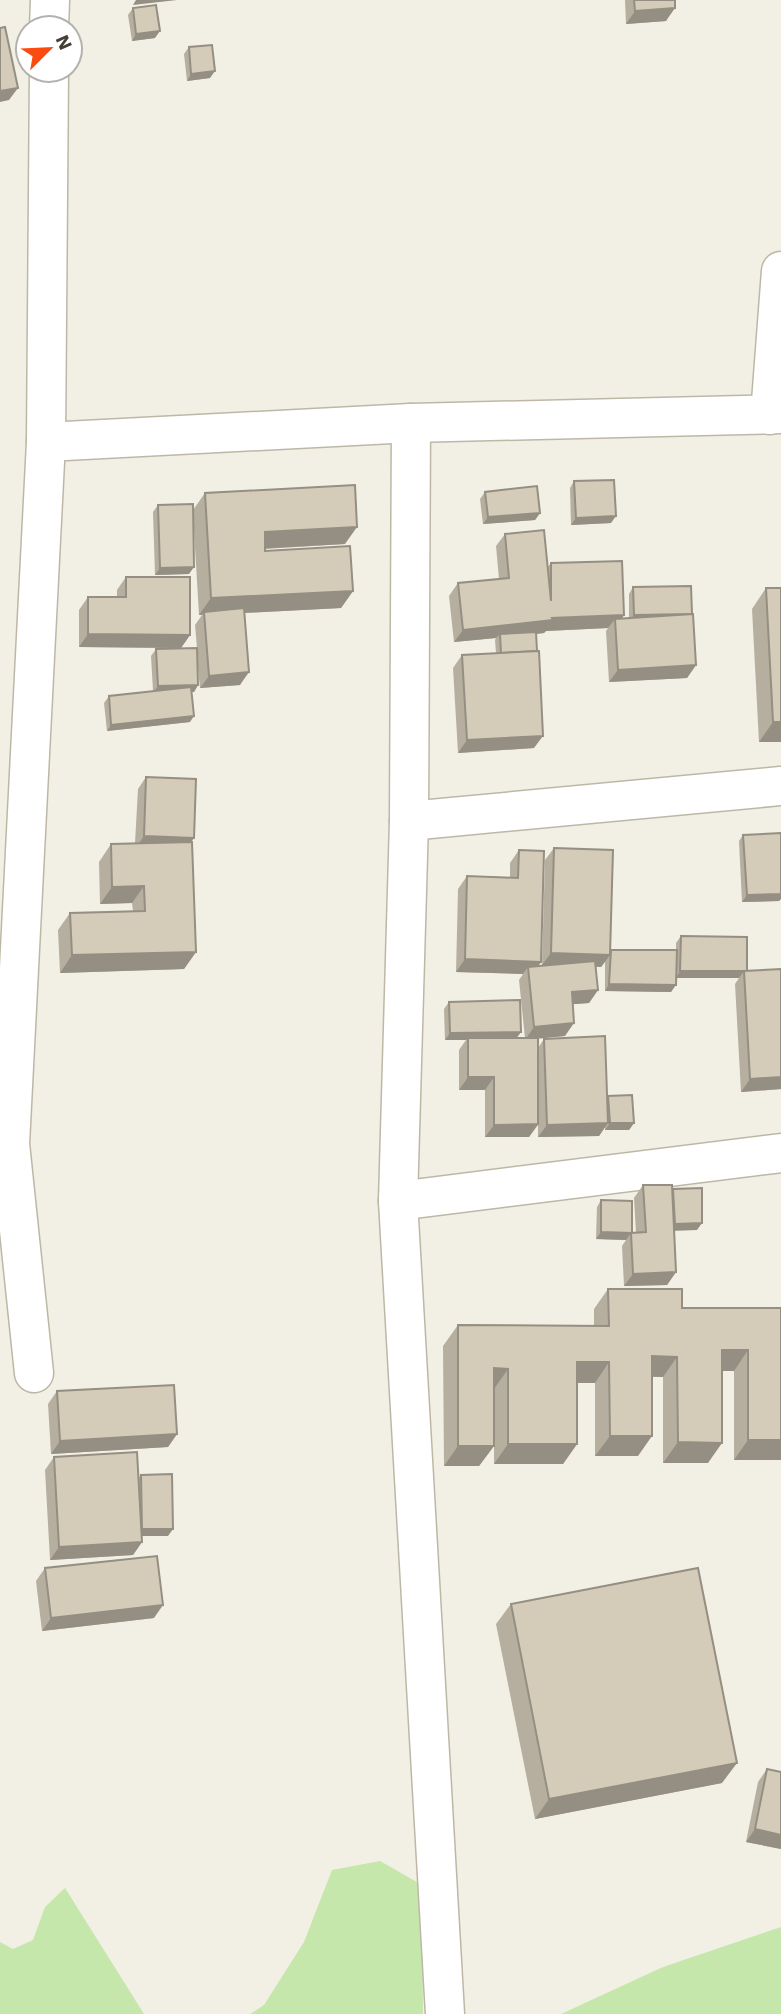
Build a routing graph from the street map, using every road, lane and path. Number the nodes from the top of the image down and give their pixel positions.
1 (49, 84) edge
2 (781, 271) edge
3 (775, 415) edge
4 (411, 423) junction
5 (46, 442) junction
6 (781, 786) edge
7 (409, 821) junction
8 (781, 1153) edge
9 (398, 1202) junction
10 (34, 1373) dead end
11 (445, 2014) edge

1 - 5 street
2 - 3 street
3 - 4 street
4 - 5 street
4 - 7 street
5 - 10 street
6 - 7 street
7 - 9 street
8 - 9 street
9 - 11 street

